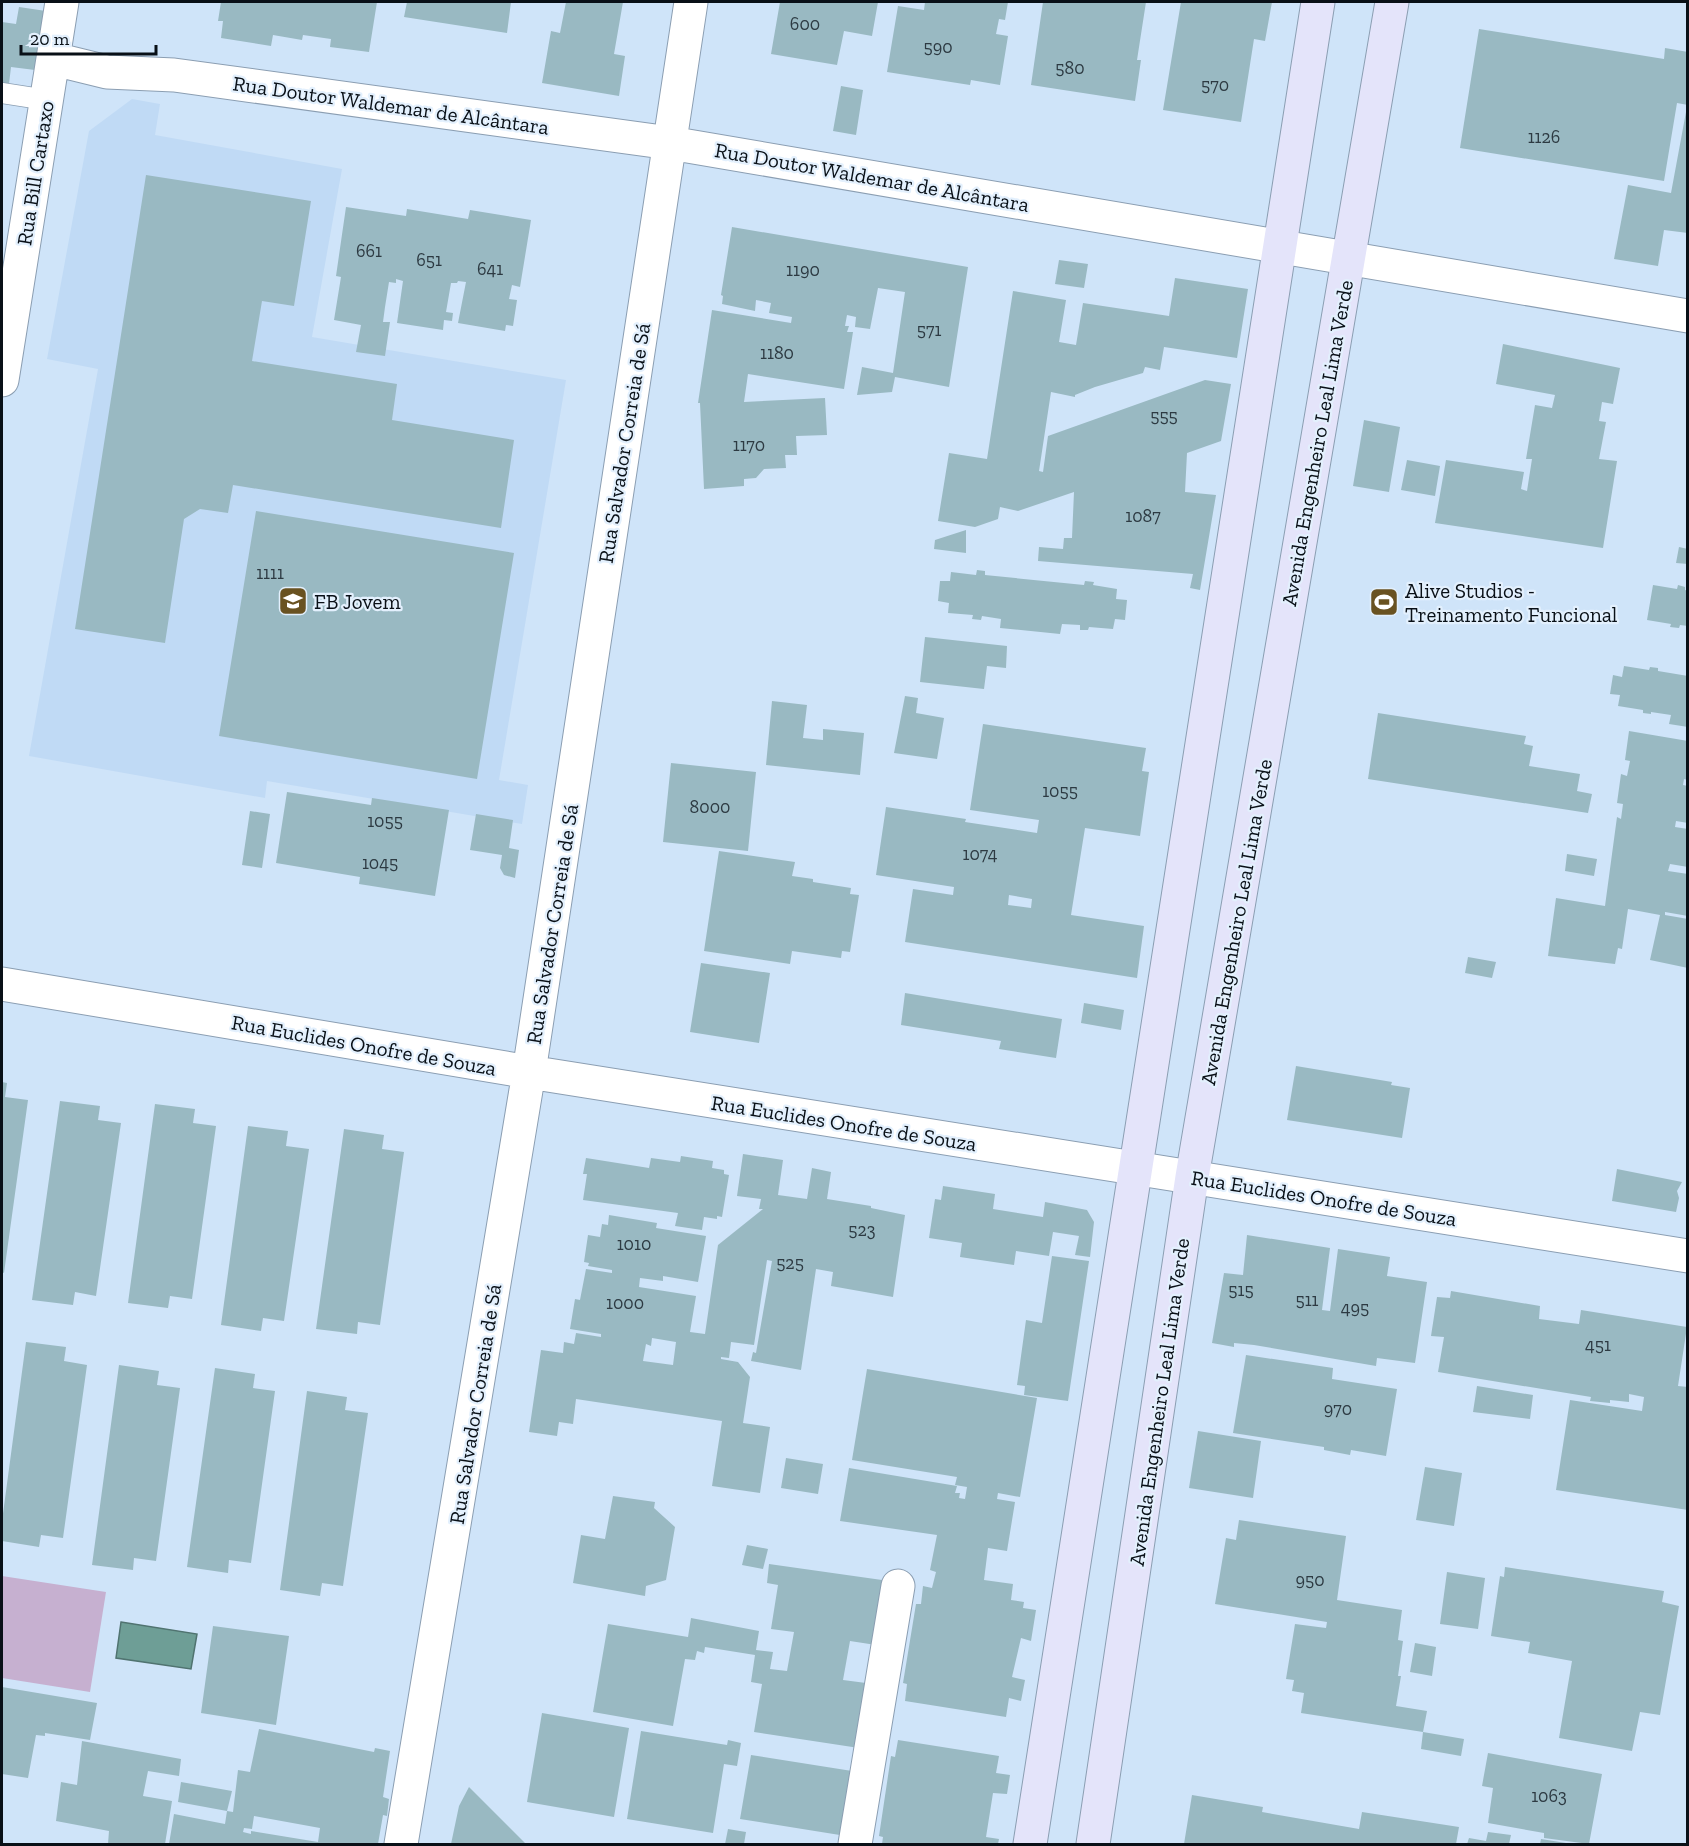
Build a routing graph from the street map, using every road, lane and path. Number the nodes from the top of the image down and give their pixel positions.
1 (62, 2) edge
2 (691, 2) edge
3 (1318, 2) edge
4 (1392, 2) edge
5 (54, 59) junction
6 (2, 93) edge
7 (47, 100) junction
8 (670, 143) junction
9 (1281, 248) junction
10 (1349, 258) junction
11 (1688, 316) edge
12 (2, 380) edge
13 (2, 984) edge
14 (529, 1072) junction
15 (1135, 1169) junction
16 (1192, 1177) junction
17 (1688, 1256) edge
18 (898, 1586) dead end
19 (402, 1845) edge
20 (855, 1845) edge
21 (1030, 1845) edge
22 (1093, 1845) edge

1 - 5 street, Rua Bill Cartaxo
2 - 8 street, Rua Salvador Correia de Sá
3 - 9 main road
4 - 10 main road, Avenida Engenheiro Leal Lima Verde
5 - 7 street, Rua Bill Cartaxo
5 - 8 street, Rua Doutor Waldemar de Alcântara
6 - 7 lane
7 - 12 street, Rua Bill Cartaxo
8 - 9 street, Rua Doutor Waldemar de Alcântara
8 - 14 street, Rua Salvador Correia de Sá
9 - 10 street, Rua Doutor Waldemar de Alcântara
9 - 15 main road
10 - 11 street, Rua Doutor Waldemar de Alcântara
10 - 16 main road, Avenida Engenheiro Leal Lima Verde
13 - 14 street, Rua Euclides Onofre de Souza
14 - 15 street, Rua Euclides Onofre de Souza
14 - 19 street, Rua Salvador Correia de Sá
15 - 16 street, Rua Euclides Onofre de Souza
15 - 21 main road
16 - 17 street, Rua Euclides Onofre de Souza
16 - 22 main road, Avenida Engenheiro Leal Lima Verde
18 - 20 street

